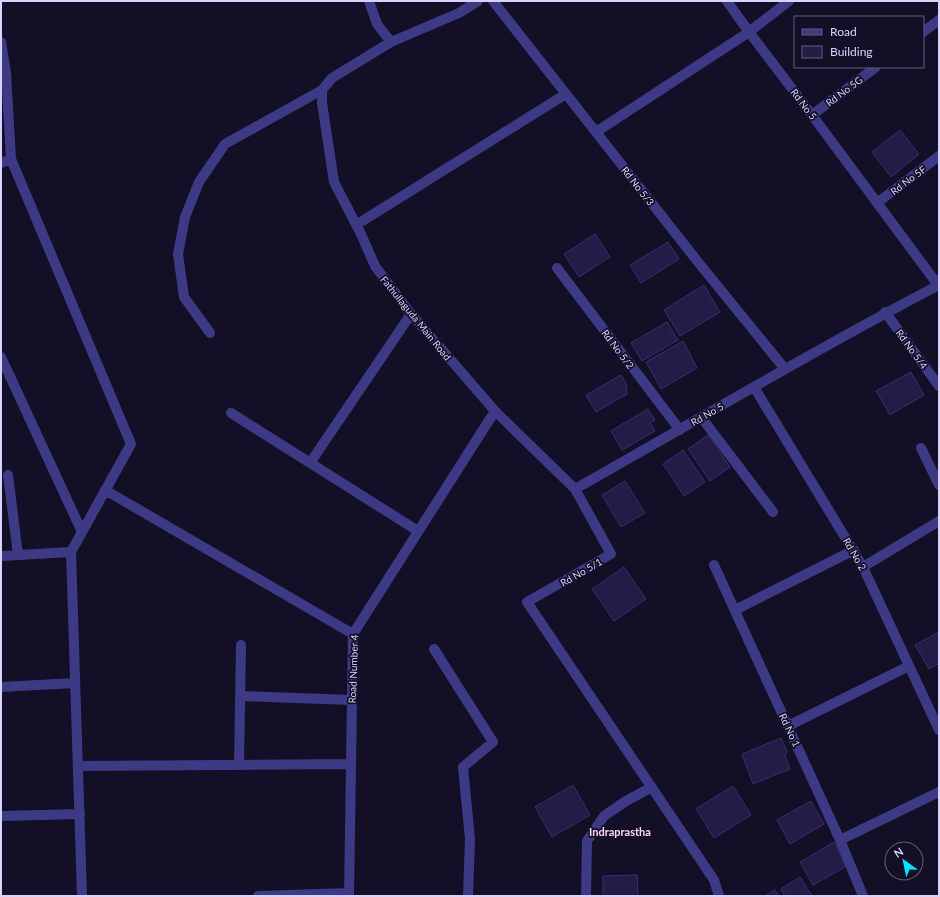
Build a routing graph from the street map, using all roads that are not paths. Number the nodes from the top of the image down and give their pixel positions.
1 (369, 1) edge
2 (478, 1) edge
3 (493, 1) edge
4 (727, 1) edge
5 (789, 1) edge
6 (939, 20) edge
7 (924, 31) edge
8 (749, 32) junction
9 (1, 42) edge
10 (391, 42) junction
11 (875, 68) edge
12 (4, 90) edge
13 (322, 90) junction
14 (566, 94) junction
15 (812, 115) junction
16 (596, 132) junction
17 (939, 156) edge
18 (11, 159) junction
19 (1, 163) edge
20 (877, 203) junction
21 (356, 225) junction
22 (557, 268) dead end
23 (938, 285) edge
24 (886, 312) junction
25 (411, 314) junction
26 (210, 333) dead end
27 (1, 357) edge
28 (785, 369) junction
29 (939, 386) edge
30 (754, 387) junction
31 (495, 411) junction
32 (231, 413) dead end
33 (701, 417) junction
34 (680, 430) junction
35 (921, 448) dead end
36 (310, 463) junction
37 (8, 475) dead end
38 (939, 485) edge
39 (575, 489) junction
40 (105, 490) junction
41 (773, 512) dead end
42 (939, 521) edge
43 (418, 531) junction
44 (82, 532) junction
45 (854, 550) junction
46 (71, 552) junction
47 (18, 555) junction
48 (1, 556) edge
49 (714, 565) dead end
50 (863, 567) junction
51 (734, 610) junction
52 (353, 634) junction
53 (241, 645) dead end
54 (434, 649) dead end
55 (909, 666) junction
56 (75, 683) junction
57 (1, 686) edge
58 (240, 696) junction
59 (352, 700) junction
60 (788, 726) junction
61 (939, 730) edge
62 (239, 764) junction
63 (351, 764) junction
64 (78, 766) junction
65 (652, 787) junction
66 (939, 792) edge
67 (80, 814) junction
68 (1, 816) edge
69 (840, 840) junction
70 (349, 894) edge
71 (82, 896) edge
72 (258, 896) edge
73 (468, 896) edge
74 (586, 896) edge
75 (719, 896) edge
76 (863, 896) edge

1 - 10 street
2 - 10 street
3 - 14 street, Rd No 5/3
4 - 8 street, Rd No 5
5 - 8 street
6 - 7 street
8 - 15 street, Rd No 5
8 - 16 street
9 - 12 street
10 - 13 street
11 - 15 street, Rd No 5G
12 - 18 street
13 - 21 street, Fathullaguda Main Road
13 - 26 street
14 - 16 street, Rd No 5/3
14 - 21 street
15 - 20 street, Rd No 5
16 - 28 street, Rd No 5/3
17 - 20 street, Rd No 5F
18 - 19 street
18 - 40 street
20 - 23 street, Rd No 5
21 - 25 street, Fathullaguda Main Road
22 - 34 street, Rd No 5/2
23 - 24 street, Rd No 5
24 - 28 street, Rd No 5
24 - 29 street, Rd No 5/4
25 - 31 street, Fathullaguda Main Road
25 - 36 street
27 - 44 street
28 - 30 street, Rd No 5
30 - 33 street, Rd No 5
30 - 45 street, Rd No 2
31 - 39 street
31 - 43 street, Road Number 4
32 - 36 street
33 - 34 street, Rd No 5
33 - 41 street
34 - 39 street, Rd No 5
35 - 38 street
36 - 43 street
37 - 47 street
39 - 65 street, Rd No 5/1
40 - 44 street
40 - 52 street
42 - 50 street
43 - 52 street, Road Number 4
44 - 46 street
45 - 50 street, Rd No 2
45 - 51 street
46 - 47 street
46 - 56 street
47 - 48 street
49 - 51 street, Rd No 1
50 - 55 street, Rd No 2
51 - 60 street, Rd No 1
52 - 59 street, Road Number 4
53 - 58 street
54 - 73 street
55 - 60 street
55 - 61 street, Rd No 2
56 - 57 street
56 - 64 street
58 - 59 street
58 - 62 street
59 - 63 street, Road Number 4
60 - 69 street, Rd No 1
62 - 63 street
62 - 64 street
63 - 70 street, Road Number 4
64 - 67 street
65 - 74 street
65 - 75 street
66 - 69 street
67 - 68 street
67 - 71 street
69 - 76 street, Rd No 1
70 - 72 street

